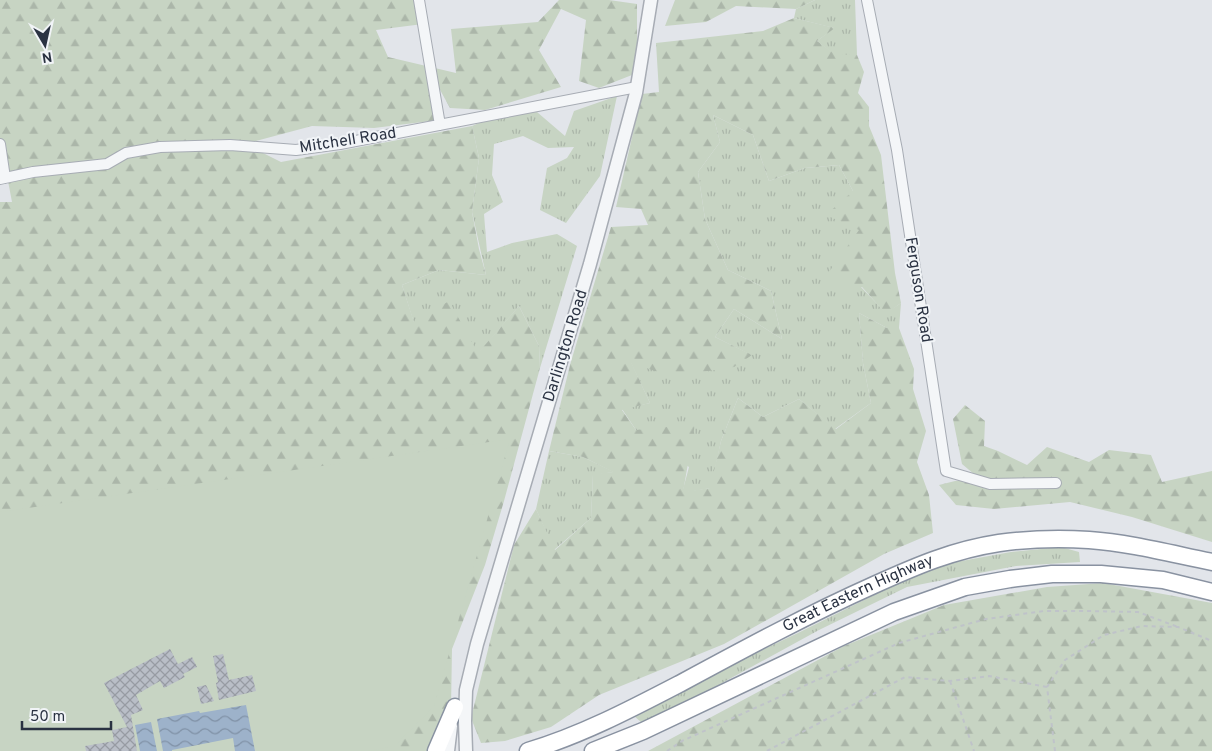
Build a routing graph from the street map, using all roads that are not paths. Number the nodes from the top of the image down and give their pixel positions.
1 (419, 0) edge
2 (651, 0) edge
3 (867, 0) edge
4 (637, 87) junction
5 (440, 125) junction
6 (0, 144) edge
7 (2, 179) edge
8 (1056, 483) dead end
9 (1212, 562) edge
10 (1212, 592) edge
11 (466, 690) junction
12 (455, 707) junction
13 (436, 751) edge
14 (448, 751) edge
15 (466, 751) edge
16 (528, 751) edge
17 (593, 751) edge

1 - 5 street
2 - 4 street, Darlington Road
3 - 8 street, Ferguson Road
4 - 5 street, Mitchell Road
4 - 11 street, Darlington Road
5 - 7 street, Mitchell Road
6 - 7 street
9 - 16 highway, Great Eastern Highway
10 - 17 highway, Great Eastern Highway
11 - 12 street, Darlington Road
11 - 15 street, Darlington Road
12 - 13 highway
12 - 14 street, Darlington Road

